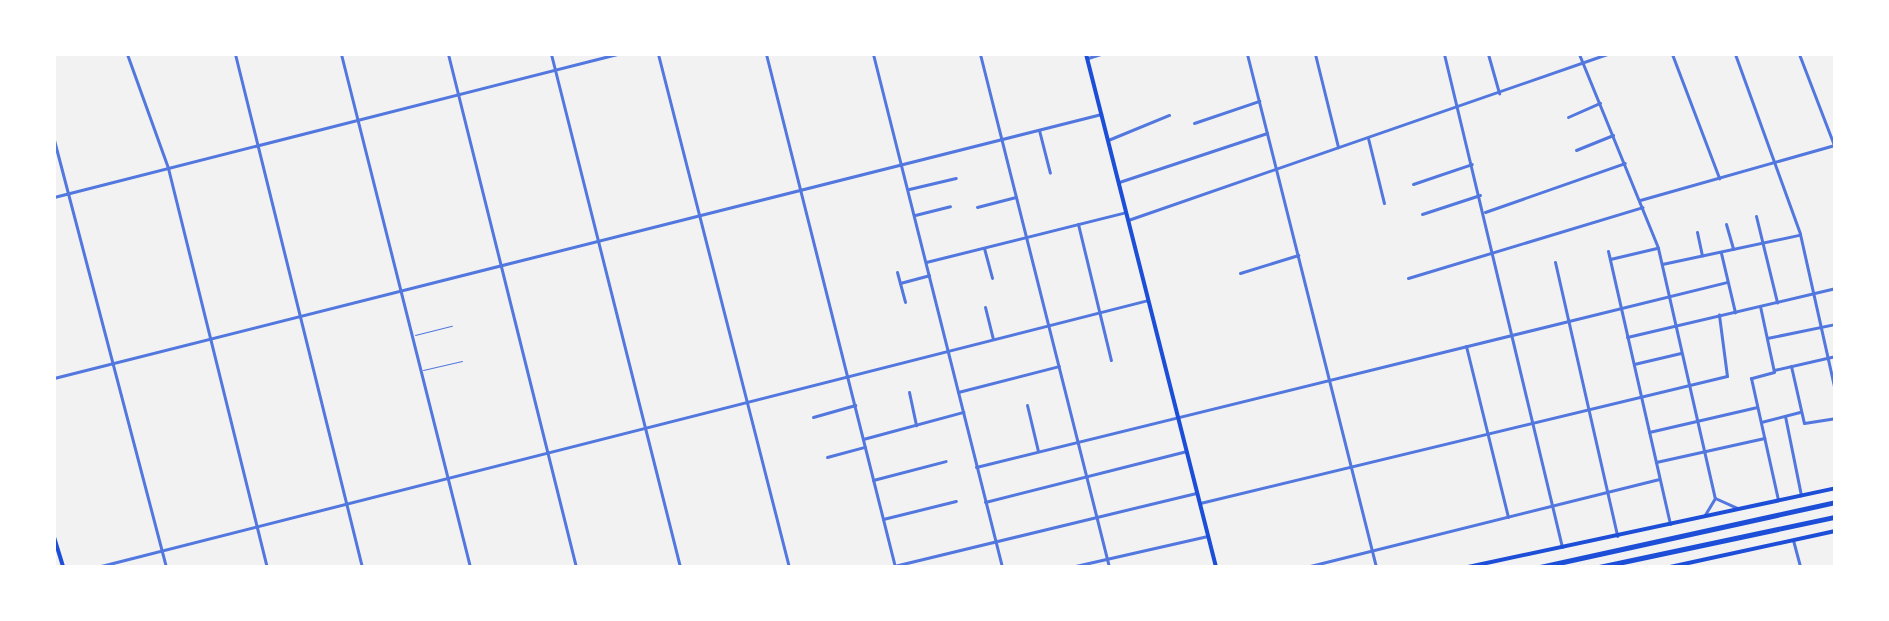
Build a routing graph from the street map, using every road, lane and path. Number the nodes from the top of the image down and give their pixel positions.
1 (127, 54) edge
2 (235, 54) edge
3 (341, 54) edge
4 (448, 54) edge
5 (551, 54) edge
6 (617, 54) edge
7 (658, 54) edge
8 (766, 54) edge
9 (873, 54) edge
10 (980, 54) edge
11 (1100, 54) edge
12 (1247, 54) edge
13 (1315, 54) edge
14 (1444, 54) edge
15 (1488, 54) edge
16 (1579, 54) edge
17 (1607, 54) edge
18 (1672, 54) edge
19 (1735, 54) edge
20 (1799, 54) edge
21 (1087, 56) edge
22 (1583, 63) junction
23 (556, 70) junction
24 (1499, 93) junction
25 (458, 94) junction
26 (1259, 101) junction
27 (1600, 103) junction
28 (1458, 107) junction
29 (1101, 114) junction
30 (1169, 115) dead end
31 (1568, 117) dead end
32 (358, 120) junction
33 (1194, 123) dead end
34 (1039, 129) junction
35 (1267, 133) junction
36 (1613, 135) junction
37 (1368, 138) junction
38 (1001, 139) junction
39 (54, 140) edge
40 (1108, 140) junction
41 (1834, 145) edge
42 (257, 146) junction
43 (1338, 148) junction
44 (1576, 150) dead end
45 (1776, 162) junction
46 (1625, 163) junction
47 (901, 164) junction
48 (1472, 164) junction
49 (168, 168) junction
50 (1276, 169) junction
51 (1050, 173) dead end
52 (956, 178) dead end
53 (1719, 178) junction
54 (1119, 182) junction
55 (1413, 184) dead end
56 (799, 190) junction
57 (908, 190) junction
58 (72, 192) junction
59 (1480, 195) junction
60 (54, 197) edge
61 (1016, 197) junction
62 (1640, 200) junction
63 (1384, 203) dead end
64 (950, 206) dead end
65 (977, 207) dead end
66 (1643, 207) junction
67 (1126, 212) junction
68 (1485, 212) junction
69 (1422, 214) dead end
70 (699, 215) junction
71 (914, 215) junction
72 (1756, 216) dead end
73 (1128, 220) junction
74 (1078, 224) junction
75 (1726, 224) dead end
76 (1697, 232) dead end
77 (1800, 234) junction
78 (1026, 237) junction
79 (598, 241) junction
80 (1763, 242) junction
81 (984, 248) junction
82 (1658, 248) junction
83 (1733, 249) junction
84 (1608, 251) dead end
85 (1721, 251) junction
86 (1495, 253) junction
87 (1298, 255) junction
88 (1702, 255) junction
89 (1610, 259) junction
90 (926, 262) junction
91 (1555, 262) dead end
92 (1662, 264) junction
93 (501, 265) junction
94 (897, 272) dead end
95 (1240, 273) dead end
96 (929, 275) junction
97 (992, 278) dead end
98 (1408, 278) dead end
99 (1727, 282) junction
100 (900, 283) junction
101 (1832, 289) dead end
102 (401, 290) junction
103 (1814, 293) junction
104 (1669, 296) junction
105 (1148, 300) junction
106 (905, 302) dead end
107 (1777, 302) junction
108 (1760, 306) junction
109 (985, 307) dead end
110 (1621, 309) junction
111 (1100, 312) junction
112 (1735, 312) junction
113 (1719, 315) junction
114 (300, 317) junction
115 (1569, 322) junction
116 (1835, 324) edge
117 (1048, 325) junction
118 (1676, 325) junction
119 (452, 326) dead end
120 (1821, 327) junction
121 (1514, 335) junction
122 (412, 336) junction
123 (1627, 337) junction
124 (993, 338) junction
125 (1767, 338) junction
126 (210, 339) junction
127 (1466, 346) junction
128 (947, 350) junction
129 (1682, 353) junction
130 (1835, 356) edge
131 (1828, 357) junction
132 (1111, 360) dead end
133 (462, 361) dead end
134 (115, 363) junction
135 (1634, 364) junction
136 (1059, 366) junction
137 (1791, 366) junction
138 (420, 370) junction
139 (1774, 371) junction
140 (847, 377) junction
141 (54, 378) edge
142 (1329, 380) junction
143 (1689, 386) junction
144 (1835, 388) edge
145 (909, 392) dead end
146 (958, 392) junction
147 (1641, 396) junction
148 (747, 402) junction
149 (855, 405) junction
150 (1027, 405) dead end
151 (1757, 407) junction
152 (1588, 409) junction
153 (963, 412) junction
154 (1801, 412) junction
155 (1178, 416) junction
156 (1785, 416) junction
157 (813, 417) dead end
158 (1835, 418) edge
159 (1697, 421) junction
160 (1534, 422) junction
161 (1761, 422) junction
162 (916, 425) junction
163 (645, 428) junction
164 (1649, 432) junction
165 (1488, 433) junction
166 (1764, 438) junction
167 (863, 439) junction
168 (1077, 441) junction
169 (865, 447) junction
170 (1038, 451) junction
171 (1186, 451) junction
172 (1704, 452) junction
173 (548, 453) junction
174 (827, 457) dead end
175 (946, 461) dead end
176 (1656, 462) junction
177 (1352, 466) junction
178 (976, 467) junction
179 (1086, 477) junction
180 (447, 478) junction
181 (1659, 479) junction
182 (873, 480) junction
183 (1835, 488) edge
184 (1607, 492) junction
185 (1197, 493) junction
186 (1801, 495) junction
187 (1715, 498) junction
188 (1778, 500) junction
189 (956, 501) dead end
190 (985, 502) junction
191 (1835, 502) edge
192 (1200, 503) junction
193 (346, 504) junction
194 (1553, 505) junction
195 (1739, 509) junction
196 (1096, 515) junction
197 (1704, 516) junction
198 (1508, 517) junction
199 (1835, 517) edge
200 (883, 519) junction
201 (1670, 524) junction
202 (257, 526) junction
203 (1835, 531) edge
204 (1208, 536) junction
205 (1617, 536) junction
206 (54, 537) edge
207 (994, 538) junction
208 (1793, 540) junction
209 (1562, 547) junction
210 (162, 550) junction
211 (1372, 551) junction
212 (1107, 559) junction
213 (1688, 565) edge
214 (893, 566) edge
215 (63, 567) edge
216 (97, 567) edge
217 (166, 567) edge
218 (267, 567) edge
219 (362, 567) edge
220 (470, 567) edge
221 (576, 567) edge
222 (680, 567) edge
223 (789, 567) edge
224 (1002, 567) edge
225 (1071, 567) edge
226 (1109, 567) edge
227 (1216, 567) edge
228 (1306, 567) edge
229 (1376, 567) edge
230 (1468, 567) edge
231 (1540, 567) edge
232 (1599, 567) edge
233 (1670, 567) edge
234 (1800, 567) edge

1 - 49 street
2 - 42 street
3 - 32 street
4 - 25 street
5 - 23 street
6 - 23 street
7 - 70 street
8 - 56 street
9 - 47 street
10 - 38 street
11 - 21 street
12 - 26 street
13 - 43 street
14 - 28 street
15 - 24 street
16 - 22 street
17 - 22 street
18 - 53 street
19 - 45 street
20 - 41 street
21 - 29 main road
22 - 24 street
22 - 27 street
23 - 25 street
23 - 79 street
24 - 28 street
25 - 32 street
25 - 93 street
26 - 33 street
26 - 35 street
27 - 31 street
27 - 36 street
28 - 37 street
28 - 48 street
29 - 34 street
29 - 40 main road
30 - 40 street
32 - 42 street
32 - 102 street
34 - 38 street
34 - 51 street
35 - 50 street
35 - 54 street
36 - 44 street
36 - 46 street
37 - 43 street
37 - 63 street
38 - 47 street
38 - 61 street
39 - 58 street
40 - 54 main road
41 - 45 street
42 - 49 street
42 - 114 street
43 - 50 street
45 - 53 street
45 - 77 street
46 - 62 street
46 - 68 street
47 - 56 street
47 - 57 street
48 - 55 street
48 - 59 street
49 - 58 street
49 - 126 street
50 - 73 street
50 - 87 street
52 - 57 street
53 - 62 street
54 - 67 main road
56 - 70 street
56 - 140 street
57 - 71 street
58 - 60 street
58 - 134 street
59 - 68 street
59 - 69 street
61 - 65 street
61 - 78 street
62 - 66 street
64 - 71 street
66 - 82 street
66 - 86 street
67 - 73 main road
67 - 74 street
68 - 86 street
70 - 79 street
70 - 148 street
71 - 90 street
72 - 80 street
73 - 105 main road
74 - 78 street
74 - 111 street
75 - 83 street
76 - 88 street
77 - 80 street
77 - 103 street
78 - 81 street
78 - 117 street
79 - 93 street
79 - 163 street
80 - 83 street
80 - 107 street
81 - 90 street
81 - 97 street
82 - 89 street
82 - 92 street
83 - 85 street
84 - 89 street
85 - 88 street
85 - 99 street
86 - 98 street
86 - 121 street
87 - 95 street
87 - 142 street
88 - 92 street
89 - 110 street
90 - 96 street
91 - 115 street
92 - 104 street
93 - 102 street
93 - 173 street
94 - 100 street
96 - 100 street
96 - 128 street
99 - 104 street
99 - 112 street
100 - 106 street
101 - 103 street
102 - 114 street
102 - 122 street
103 - 107 street
103 - 120 street
104 - 110 street
104 - 118 street
105 - 111 street
105 - 155 main road
107 - 108 street
108 - 112 street
108 - 125 street
109 - 124 street
110 - 115 street
110 - 123 street
111 - 117 street
111 - 132 street
112 - 113 street
113 - 118 street
113 - 143 street
114 - 126 street
114 - 193 street
115 - 121 street
115 - 152 street
116 - 120 street
117 - 124 street
117 - 136 street
118 - 123 street
118 - 129 street
119 - 122 lane
120 - 125 street
120 - 131 street
121 - 127 street
121 - 160 street
122 - 138 street
123 - 135 street
124 - 128 street
125 - 139 street
126 - 134 street
126 - 202 street
127 - 142 street
127 - 165 street
128 - 140 street
128 - 146 street
129 - 135 street
129 - 143 street
130 - 131 street
131 - 137 street
131 - 144 street
133 - 138 lane
134 - 141 street
134 - 210 street
135 - 147 street
136 - 146 street
136 - 168 street
137 - 139 street
137 - 154 street
138 - 180 street
139 - 151 street
140 - 148 street
140 - 149 street
142 - 155 street
142 - 177 street
143 - 147 street
143 - 159 street
145 - 162 street
146 - 153 street
147 - 152 street
147 - 164 street
148 - 163 street
148 - 223 street
149 - 157 street
149 - 167 street
150 - 170 street
151 - 159 street
151 - 161 street
152 - 160 street
152 - 184 street
153 - 162 street
153 - 178 street
154 - 156 street
154 - 158 street
155 - 168 street
155 - 171 main road
156 - 161 street
156 - 186 street
159 - 164 street
159 - 172 street
160 - 165 street
160 - 194 street
161 - 166 street
162 - 167 street
163 - 173 street
163 - 222 street
164 - 176 street
165 - 177 street
165 - 198 street
166 - 172 street
166 - 188 street
167 - 169 street
168 - 170 street
168 - 179 street
169 - 174 street
169 - 182 street
170 - 178 street
171 - 179 street
171 - 185 main road
172 - 176 street
172 - 187 street
173 - 180 street
173 - 221 street
175 - 182 street
176 - 181 street
177 - 192 street
177 - 211 street
178 - 190 street
179 - 190 street
179 - 196 street
180 - 193 street
180 - 220 street
181 - 184 street
181 - 201 street
182 - 200 street
183 - 186 main road
184 - 194 street
184 - 205 street
185 - 192 main road
185 - 196 street
186 - 188 main road
187 - 195 street
187 - 197 street
188 - 195 main road
189 - 200 street
190 - 207 street
191 - 231 highway
192 - 204 main road
193 - 202 street
193 - 219 street
194 - 198 street
194 - 209 street
195 - 197 main road
196 - 207 street
196 - 212 street
197 - 201 main road
198 - 211 street
199 - 232 highway
200 - 214 street
201 - 205 main road
202 - 210 street
202 - 218 street
203 - 208 main road
204 - 212 street
204 - 227 main road
205 - 209 main road
206 - 215 main road
207 - 214 street
207 - 224 street
208 - 213 main road
208 - 234 street
209 - 230 main road
210 - 216 street
210 - 217 street
211 - 228 street
211 - 229 street
212 - 225 street
212 - 226 street
213 - 233 main road

